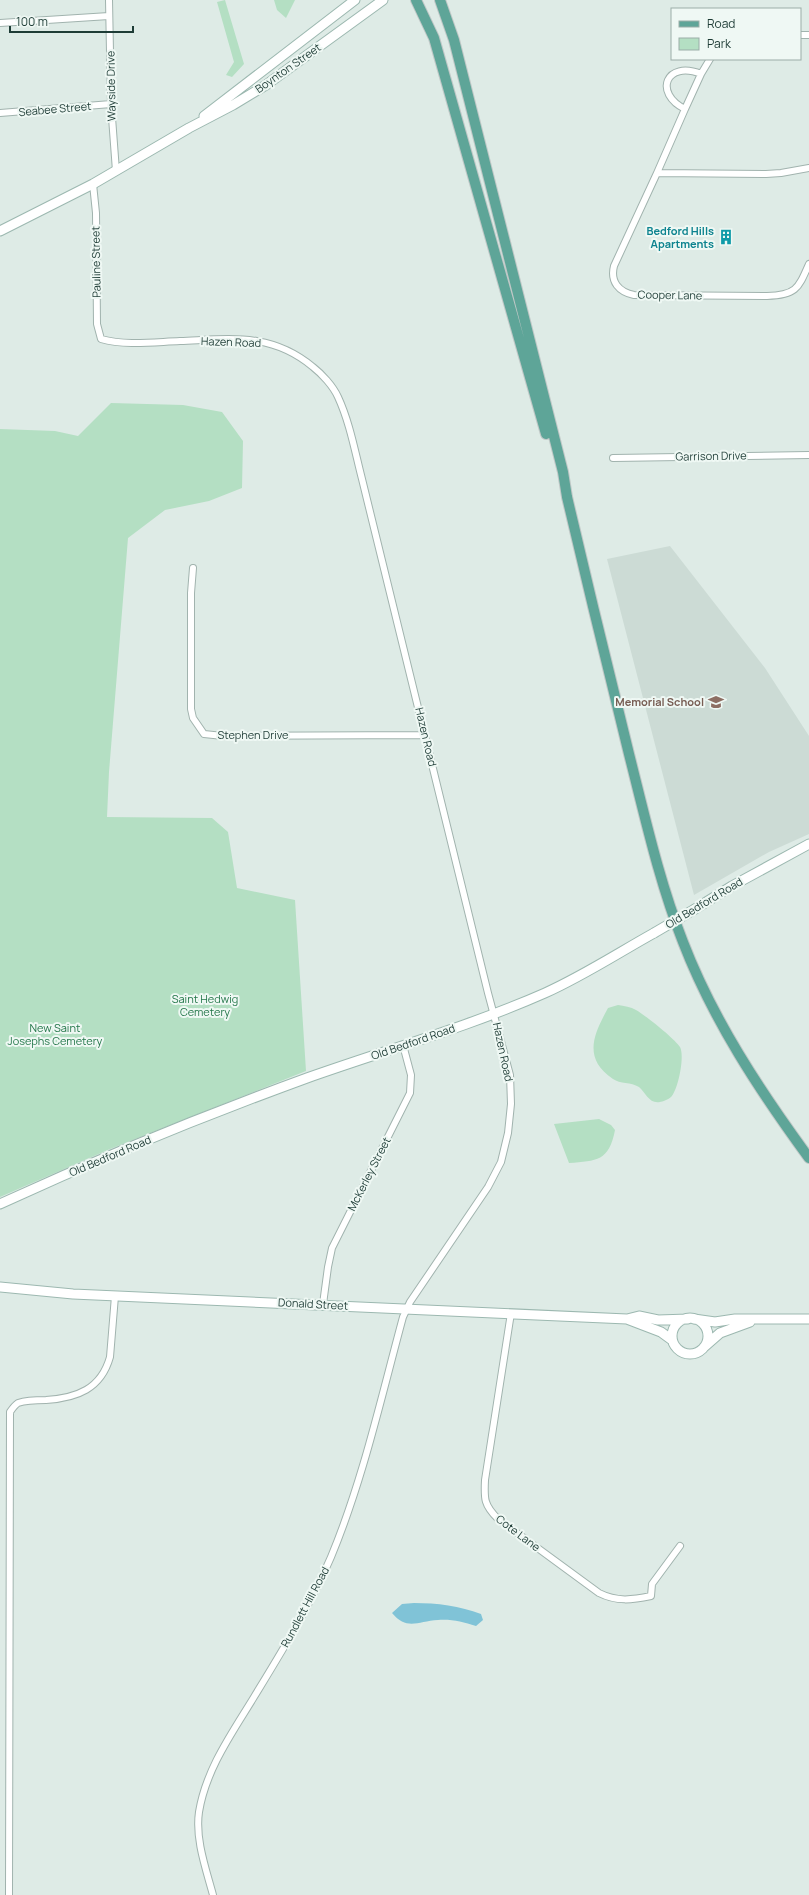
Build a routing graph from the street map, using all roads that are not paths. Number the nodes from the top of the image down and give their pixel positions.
1 (109, 0) edge
2 (355, 0) edge
3 (383, 0) edge
4 (416, 0) edge
5 (440, 0) edge
6 (109, 16) junction
7 (0, 23) edge
8 (709, 60) edge
9 (700, 74) junction
10 (111, 104) junction
11 (685, 108) junction
12 (0, 113) edge
13 (189, 128) junction
14 (809, 168) edge
15 (116, 171) junction
16 (657, 173) junction
17 (93, 184) junction
18 (0, 231) edge
19 (809, 264) edge
20 (101, 339) joint
21 (809, 455) edge
22 (613, 458) dead end
23 (566, 497) junction
24 (193, 568) dead end
25 (425, 736) junction
26 (809, 844) edge
27 (494, 1013) junction
28 (403, 1045) junction
29 (809, 1158) edge
30 (0, 1204) edge
31 (0, 1287) edge
32 (115, 1296) junction
33 (323, 1304) junction
34 (407, 1308) junction
35 (511, 1313) junction
36 (627, 1319) junction
37 (691, 1319) junction
38 (809, 1319) edge
39 (757, 1320) junction
40 (672, 1340) junction
41 (703, 1348) junction
42 (680, 1546) dead end
43 (9, 1895) edge
44 (213, 1895) edge

1 - 6 street, Wayside Drive
2 - 13 street, Boynton Street
3 - 13 street, Boynton Street
4 - 23 main road
5 - 23 main road
6 - 7 street
6 - 10 street, Wayside Drive
8 - 9 street, Cooper Lane
9 - 11 street, Cooper Lane
9 - 11 street
10 - 12 street, Seabee Street
10 - 15 street, Wayside Drive
11 - 16 street, Cooper Lane
13 - 15 street, Boynton Street
14 - 16 street
15 - 17 street, Boynton Street
16 - 19 street, Cooper Lane
17 - 18 street, Boynton Street
17 - 20 street, Pauline Street
20 - 25 street, Hazen Road
21 - 22 street, Garrison Drive
23 - 29 main road
24 - 25 street, Stephen Drive
25 - 27 street, Hazen Road
26 - 27 street, Old Bedford Road, bridge
27 - 28 street, Old Bedford Road
27 - 34 street, Hazen Road
28 - 30 street, Old Bedford Road
28 - 33 street, McKerley Street
31 - 32 street, Donald Street
32 - 33 street, Donald Street
32 - 43 street
33 - 34 street, Donald Street
34 - 35 street, Donald Street
34 - 44 street, Rundlett Hill Road
35 - 36 street, Donald Street
35 - 42 street, Cote Lane
36 - 37 street, Donald Street
36 - 40 street, Donald Street
37 - 39 street, Donald Street
37 - 40 street
37 - 41 street
38 - 39 street, Donald Street
39 - 41 street, Donald Street
40 - 41 street, Donald Street

